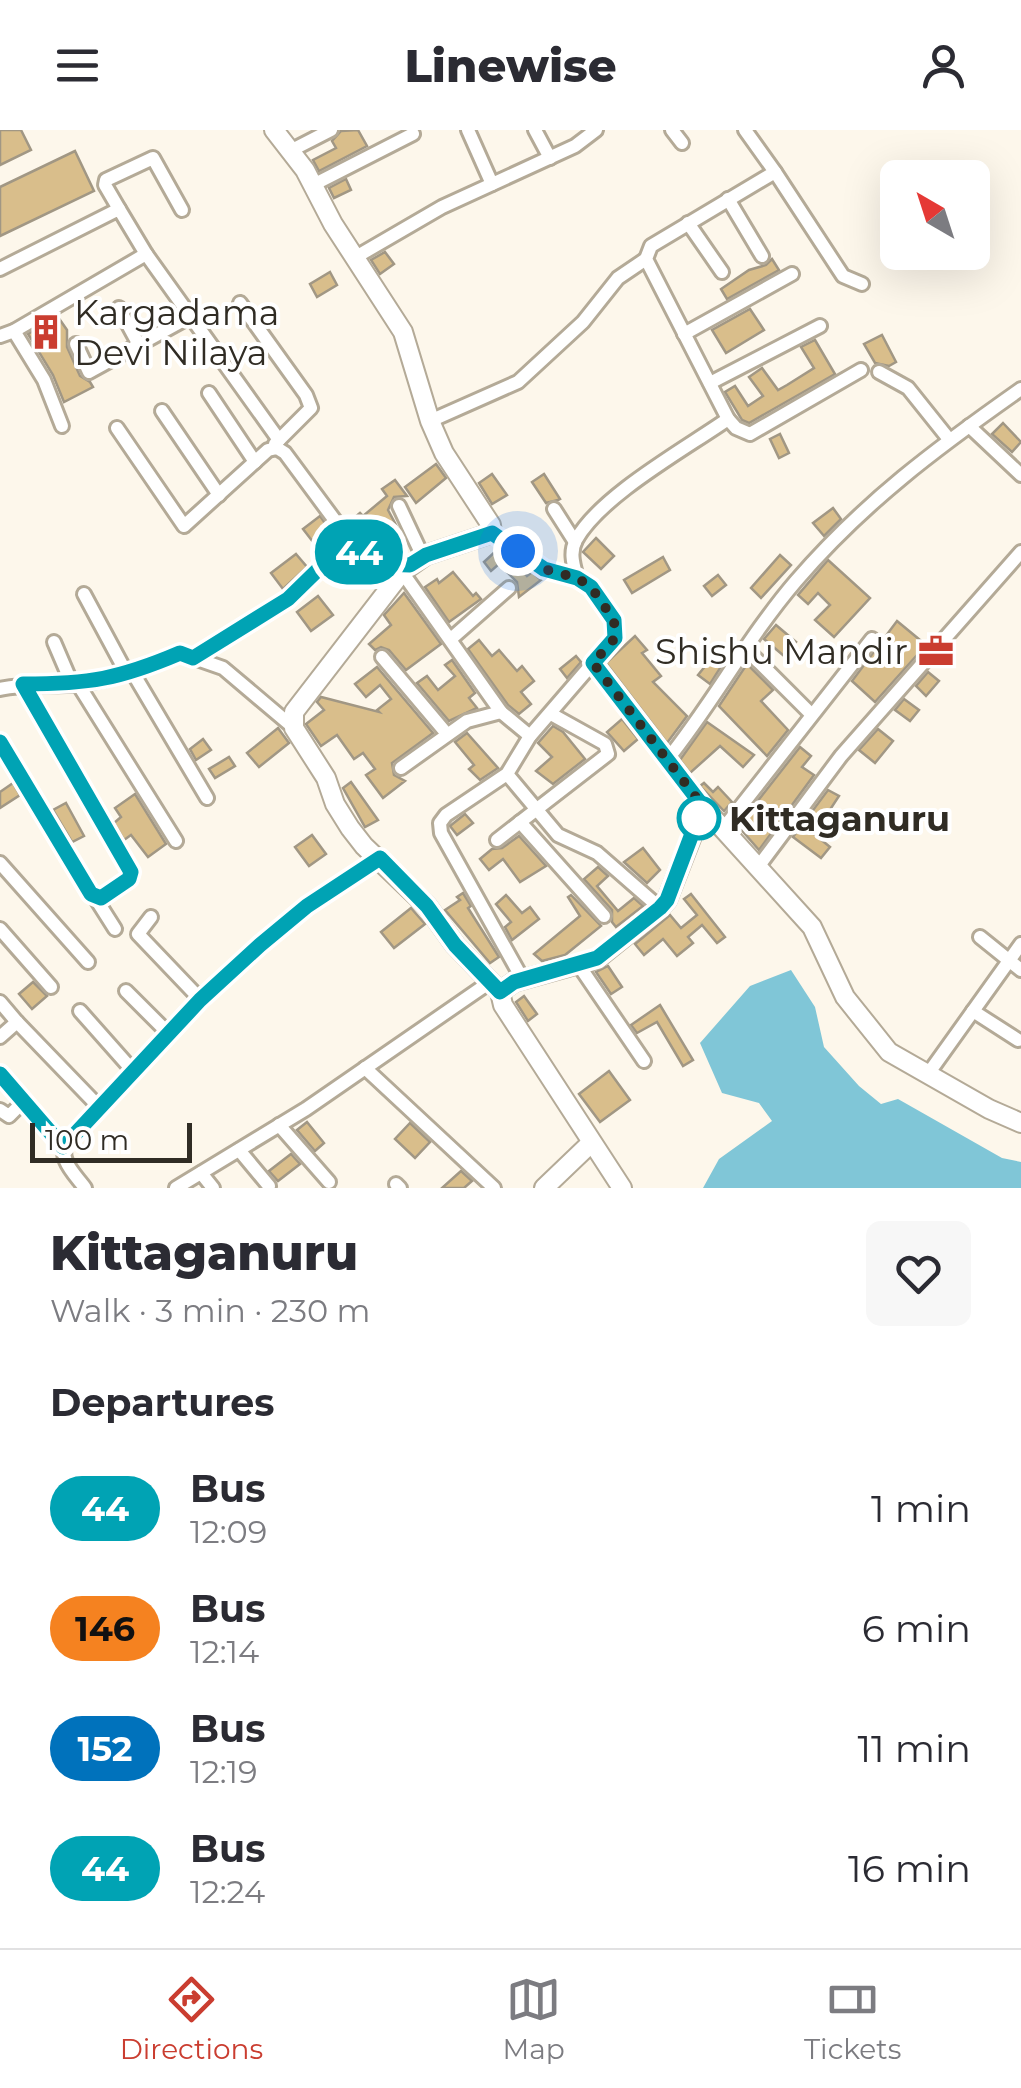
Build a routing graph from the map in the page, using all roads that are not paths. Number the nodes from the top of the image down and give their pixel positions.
1 (274, 130) edge
2 (330, 130) edge
3 (468, 130) edge
4 (535, 130) edge
5 (596, 130) edge
6 (672, 130) edge
7 (745, 130) edge
8 (414, 134) dead end
9 (682, 143) dead end
10 (290, 151) junction
11 (550, 158) junction
12 (775, 172) junction
13 (492, 184) junction
14 (313, 185) junction
15 (728, 199) junction
16 (119, 209) junction
17 (182, 210) dead end
18 (688, 223) junction
19 (146, 254) junction
20 (762, 256) dead end
21 (356, 257) junction
22 (646, 258) junction
23 (0, 269) edge
24 (722, 272) dead end
25 (792, 274) dead end
26 (862, 284) dead end
27 (240, 303) dead end
28 (119, 308) dead end
29 (191, 316) junction
30 (820, 326) dead end
31 (7, 334) edge
32 (684, 334) junction
33 (76, 344) dead end
34 (140, 345) junction
35 (861, 370) dead end
36 (879, 372) dead end
37 (710, 383) junction
38 (1021, 388) edge
39 (209, 393) dead end
40 (162, 411) dead end
41 (728, 419) junction
42 (430, 422) junction
43 (62, 426) dead end
44 (969, 426) junction
45 (118, 428) dead end
46 (948, 438) junction
47 (276, 444) junction
48 (256, 462) junction
49 (1021, 475) edge
50 (219, 495) junction
51 (399, 506) dead end
52 (554, 509) dead end
53 (492, 533) junction
54 (575, 542) junction
55 (356, 550) junction
56 (1021, 552) edge
57 (412, 564) junction
58 (577, 578) junction
59 (509, 588) dead end
60 (84, 594) dead end
61 (452, 638) junction
62 (872, 639) dead end
63 (54, 642) dead end
64 (746, 650) junction
65 (382, 656) dead end
66 (193, 658) junction
67 (593, 663) junction
68 (130, 673) junction
69 (23, 684) junction
70 (75, 684) junction
71 (0, 689) edge
72 (501, 712) junction
73 (551, 714) junction
74 (811, 714) junction
75 (294, 728) junction
76 (446, 734) junction
77 (530, 736) junction
78 (0, 742) edge
79 (667, 760) junction
80 (401, 768) dead end
81 (507, 774) junction
82 (207, 798) dead end
83 (705, 809) junction
84 (536, 810) junction
85 (520, 822) junction
86 (723, 829) junction
87 (497, 840) dead end
88 (176, 842) dead end
89 (380, 858) junction
90 (0, 863) edge
91 (758, 867) junction
92 (96, 898) junction
93 (660, 908) junction
94 (604, 916) dead end
95 (151, 918) dead end
96 (0, 929) edge
97 (115, 929) dead end
98 (980, 937) dead end
99 (1021, 944) edge
100 (88, 962) dead end
101 (578, 964) junction
102 (1015, 965) edge
103 (523, 980) junction
104 (495, 987) junction
105 (52, 988) dead end
106 (126, 991) dead end
107 (200, 1000) junction
108 (0, 1002) edge
109 (80, 1011) dead end
110 (973, 1011) junction
111 (17, 1022) junction
112 (169, 1034) junction
113 (0, 1037) edge
114 (1018, 1040) dead end
115 (644, 1061) dead end
116 (366, 1068) junction
117 (134, 1072) junction
118 (0, 1074) edge
119 (928, 1074) junction
120 (24, 1102) junction
121 (99, 1108) junction
122 (0, 1110) edge
123 (1021, 1123) edge
124 (280, 1125) junction
125 (591, 1143) junction
126 (63, 1147) junction
127 (239, 1150) junction
128 (201, 1173) junction
129 (330, 1182) dead end
130 (269, 1186) edge
131 (85, 1188) edge
132 (176, 1188) edge
133 (213, 1188) edge
134 (494, 1188) edge
135 (544, 1188) edge
136 (622, 1188) edge

1 - 10 street
2 - 10 street
3 - 13 street
4 - 11 street
5 - 11 street
6 - 9 street
7 - 12 street
8 - 14 street
10 - 14 street
11 - 13 street
12 - 15 street
12 - 26 street
13 - 21 street
14 - 21 street
15 - 18 street
15 - 20 street
16 - 17 street
16 - 19 street
16 - 23 street
18 - 22 street
18 - 24 street
19 - 29 street
19 - 31 street
21 - 42 street
22 - 32 street
22 - 42 street
25 - 32 street
27 - 47 street
28 - 34 street
29 - 34 street
29 - 47 street
30 - 37 street
31 - 43 street
32 - 37 street
33 - 34 street
35 - 41 street
36 - 46 street
37 - 41 street
38 - 44 street
39 - 48 street
40 - 50 street
41 - 54 street
42 - 53 street
44 - 46 street
44 - 49 street
45 - 50 street
46 - 64 street
47 - 48 street
47 - 55 street
48 - 50 street
51 - 57 street
52 - 54 street
53 - 57 street
53 - 58 street
54 - 58 street
55 - 57 street
55 - 66 street
56 - 91 street
57 - 61 street
57 - 75 street
58 - 67 street
59 - 61 street
60 - 68 street
61 - 72 street
62 - 74 street
63 - 70 street
64 - 74 street
64 - 79 street
65 - 76 street
66 - 68 street
66 - 75 street
67 - 73 street
67 - 79 street
68 - 70 street
68 - 82 street
69 - 70 street
69 - 71 street
69 - 92 street
70 - 88 street
72 - 76 street
72 - 77 street
73 - 77 street
73 - 84 street
74 - 86 street
75 - 89 street
76 - 80 street
77 - 81 street
78 - 92 street
79 - 83 street
81 - 84 street
81 - 103 street
83 - 86 street
83 - 93 street
84 - 85 street
84 - 93 street
85 - 87 street
85 - 94 street
86 - 91 street
89 - 104 street
89 - 107 street
90 - 100 street
91 - 119 street
92 - 97 street
93 - 101 street
95 - 107 street
96 - 105 street
98 - 102 street
99 - 102 street
101 - 103 street
101 - 115 street
102 - 110 street
103 - 104 street
104 - 116 street
104 - 125 street
106 - 112 street
107 - 112 street
108 - 111 street
109 - 117 street
110 - 114 street
110 - 119 street
111 - 113 street
111 - 121 street
112 - 117 street
116 - 124 street
116 - 134 street
117 - 121 street
118 - 120 street
119 - 123 street
120 - 122 street
120 - 126 street
121 - 126 street
124 - 127 street
124 - 129 street
125 - 135 street
125 - 136 street
126 - 131 street
127 - 128 street
127 - 130 street
128 - 132 street
128 - 133 street

